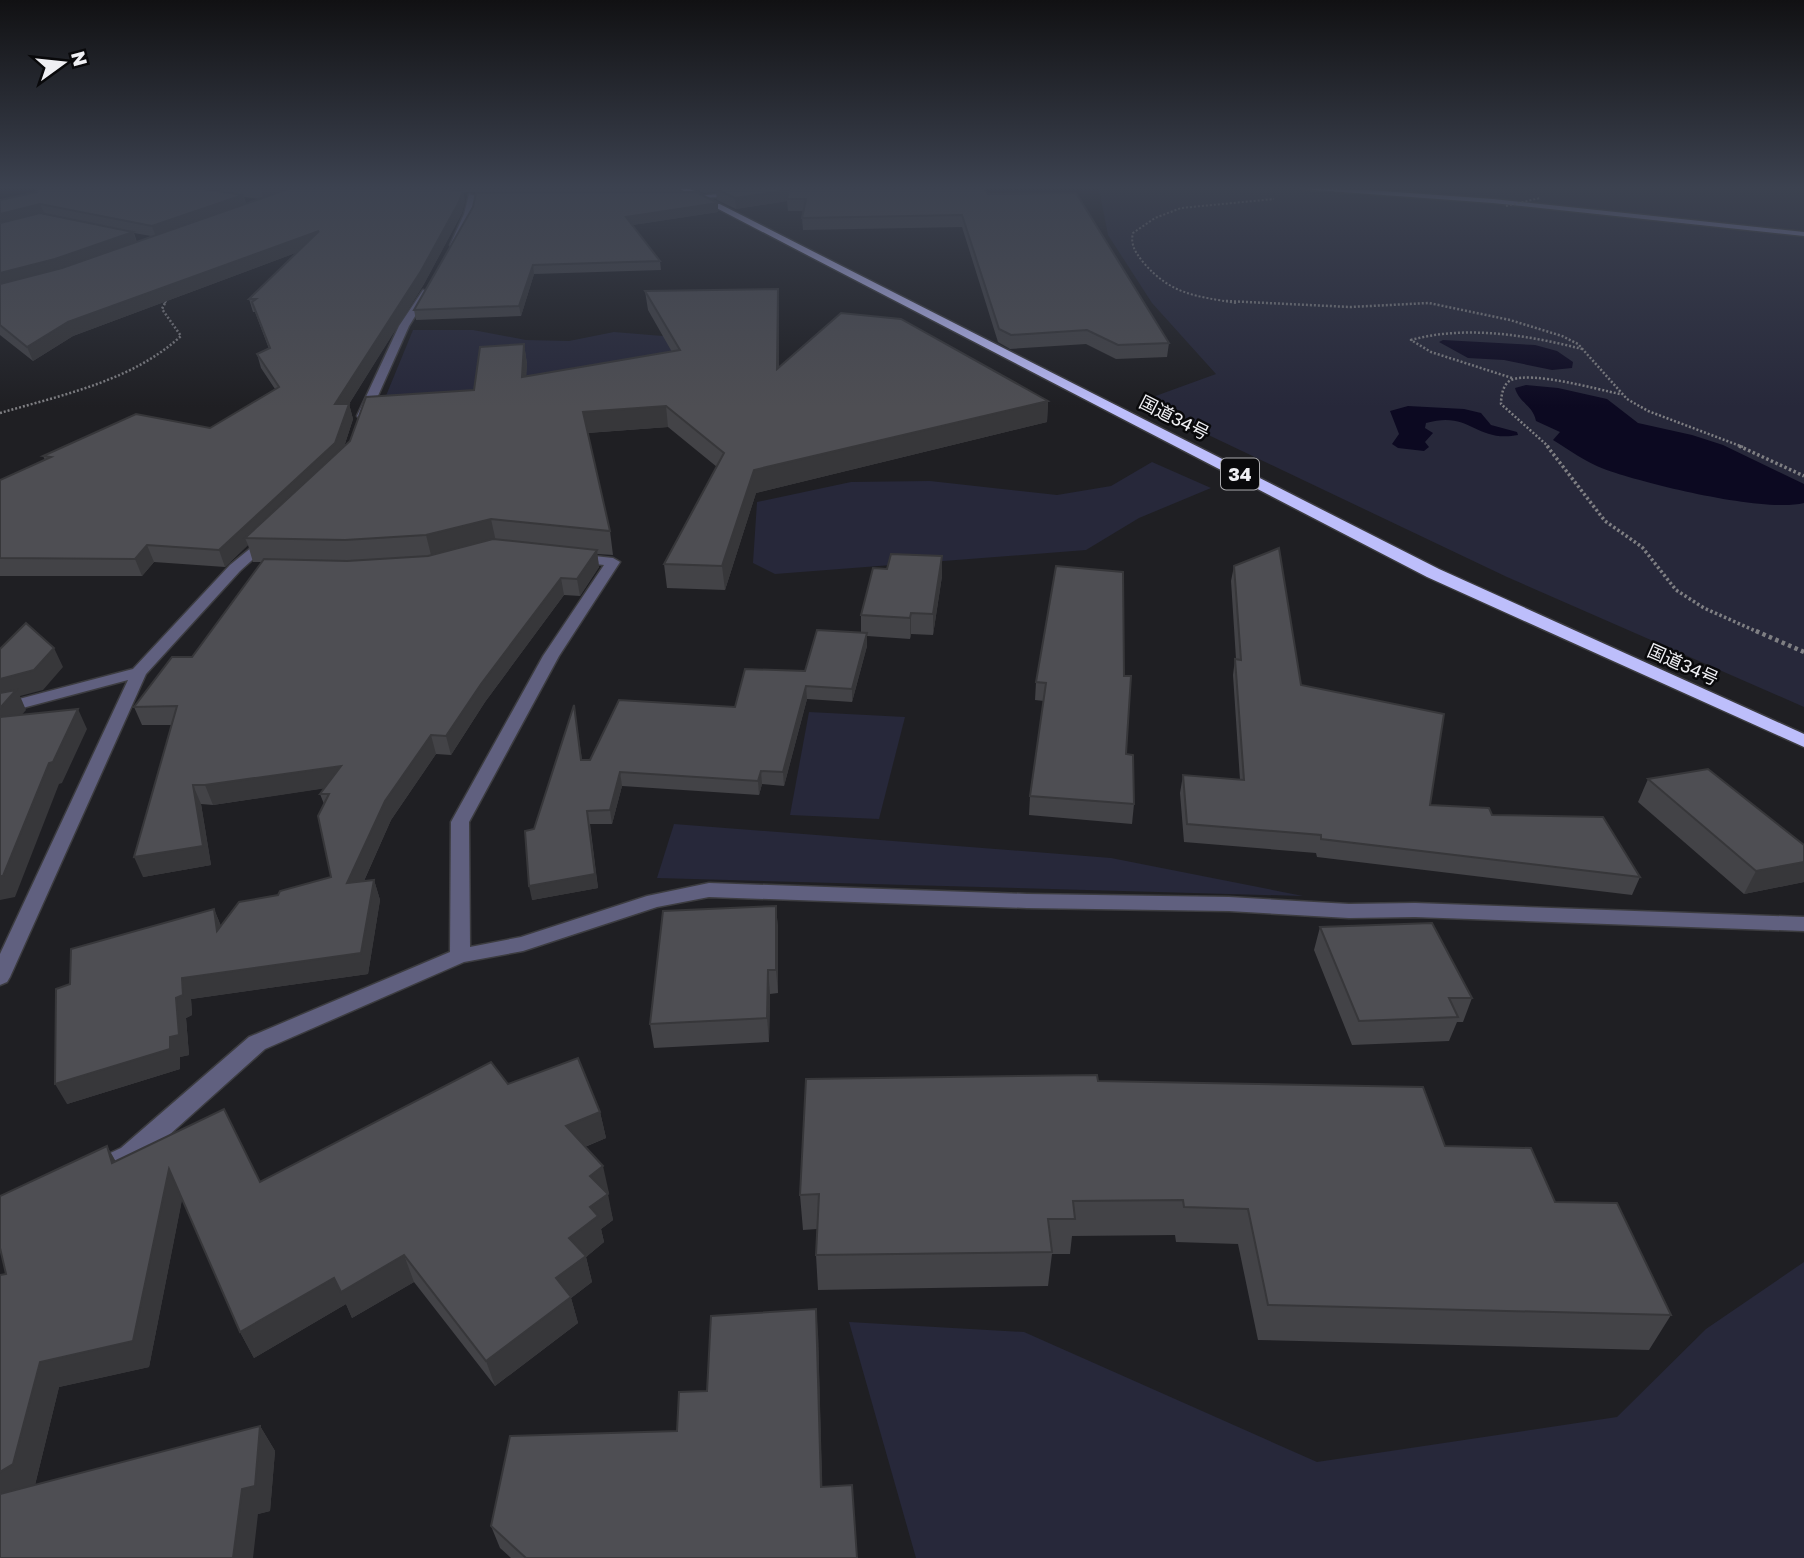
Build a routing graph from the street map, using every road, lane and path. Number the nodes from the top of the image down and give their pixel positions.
1 (827, 262) edge
2 (1143, 262) edge
3 (430, 285) edge
4 (170, 290) edge
5 (1583, 349) junction
6 (1513, 379) junction
7 (1622, 394) junction
8 (0, 412) edge
9 (356, 435) edge
10 (1804, 476) edge
11 (275, 532) edge
12 (561, 556) edge
13 (235, 568) junction
14 (261, 569) edge
15 (1804, 652) edge
16 (139, 672) junction
17 (0, 709) edge
18 (1804, 741) edge
19 (1804, 924) edge
20 (460, 956) junction
21 (0, 977) edge
22 (83, 1177) edge

1 - 18 highway, 国道34号 / 34
2 - 5 path
3 - 9 street
4 - 8 path
5 - 6 path
5 - 7 path
6 - 7 path
6 - 15 path
7 - 10 path
11 - 13 street
12 - 20 street
13 - 14 street
13 - 16 street
16 - 17 street
16 - 21 street
19 - 20 street
20 - 22 street

